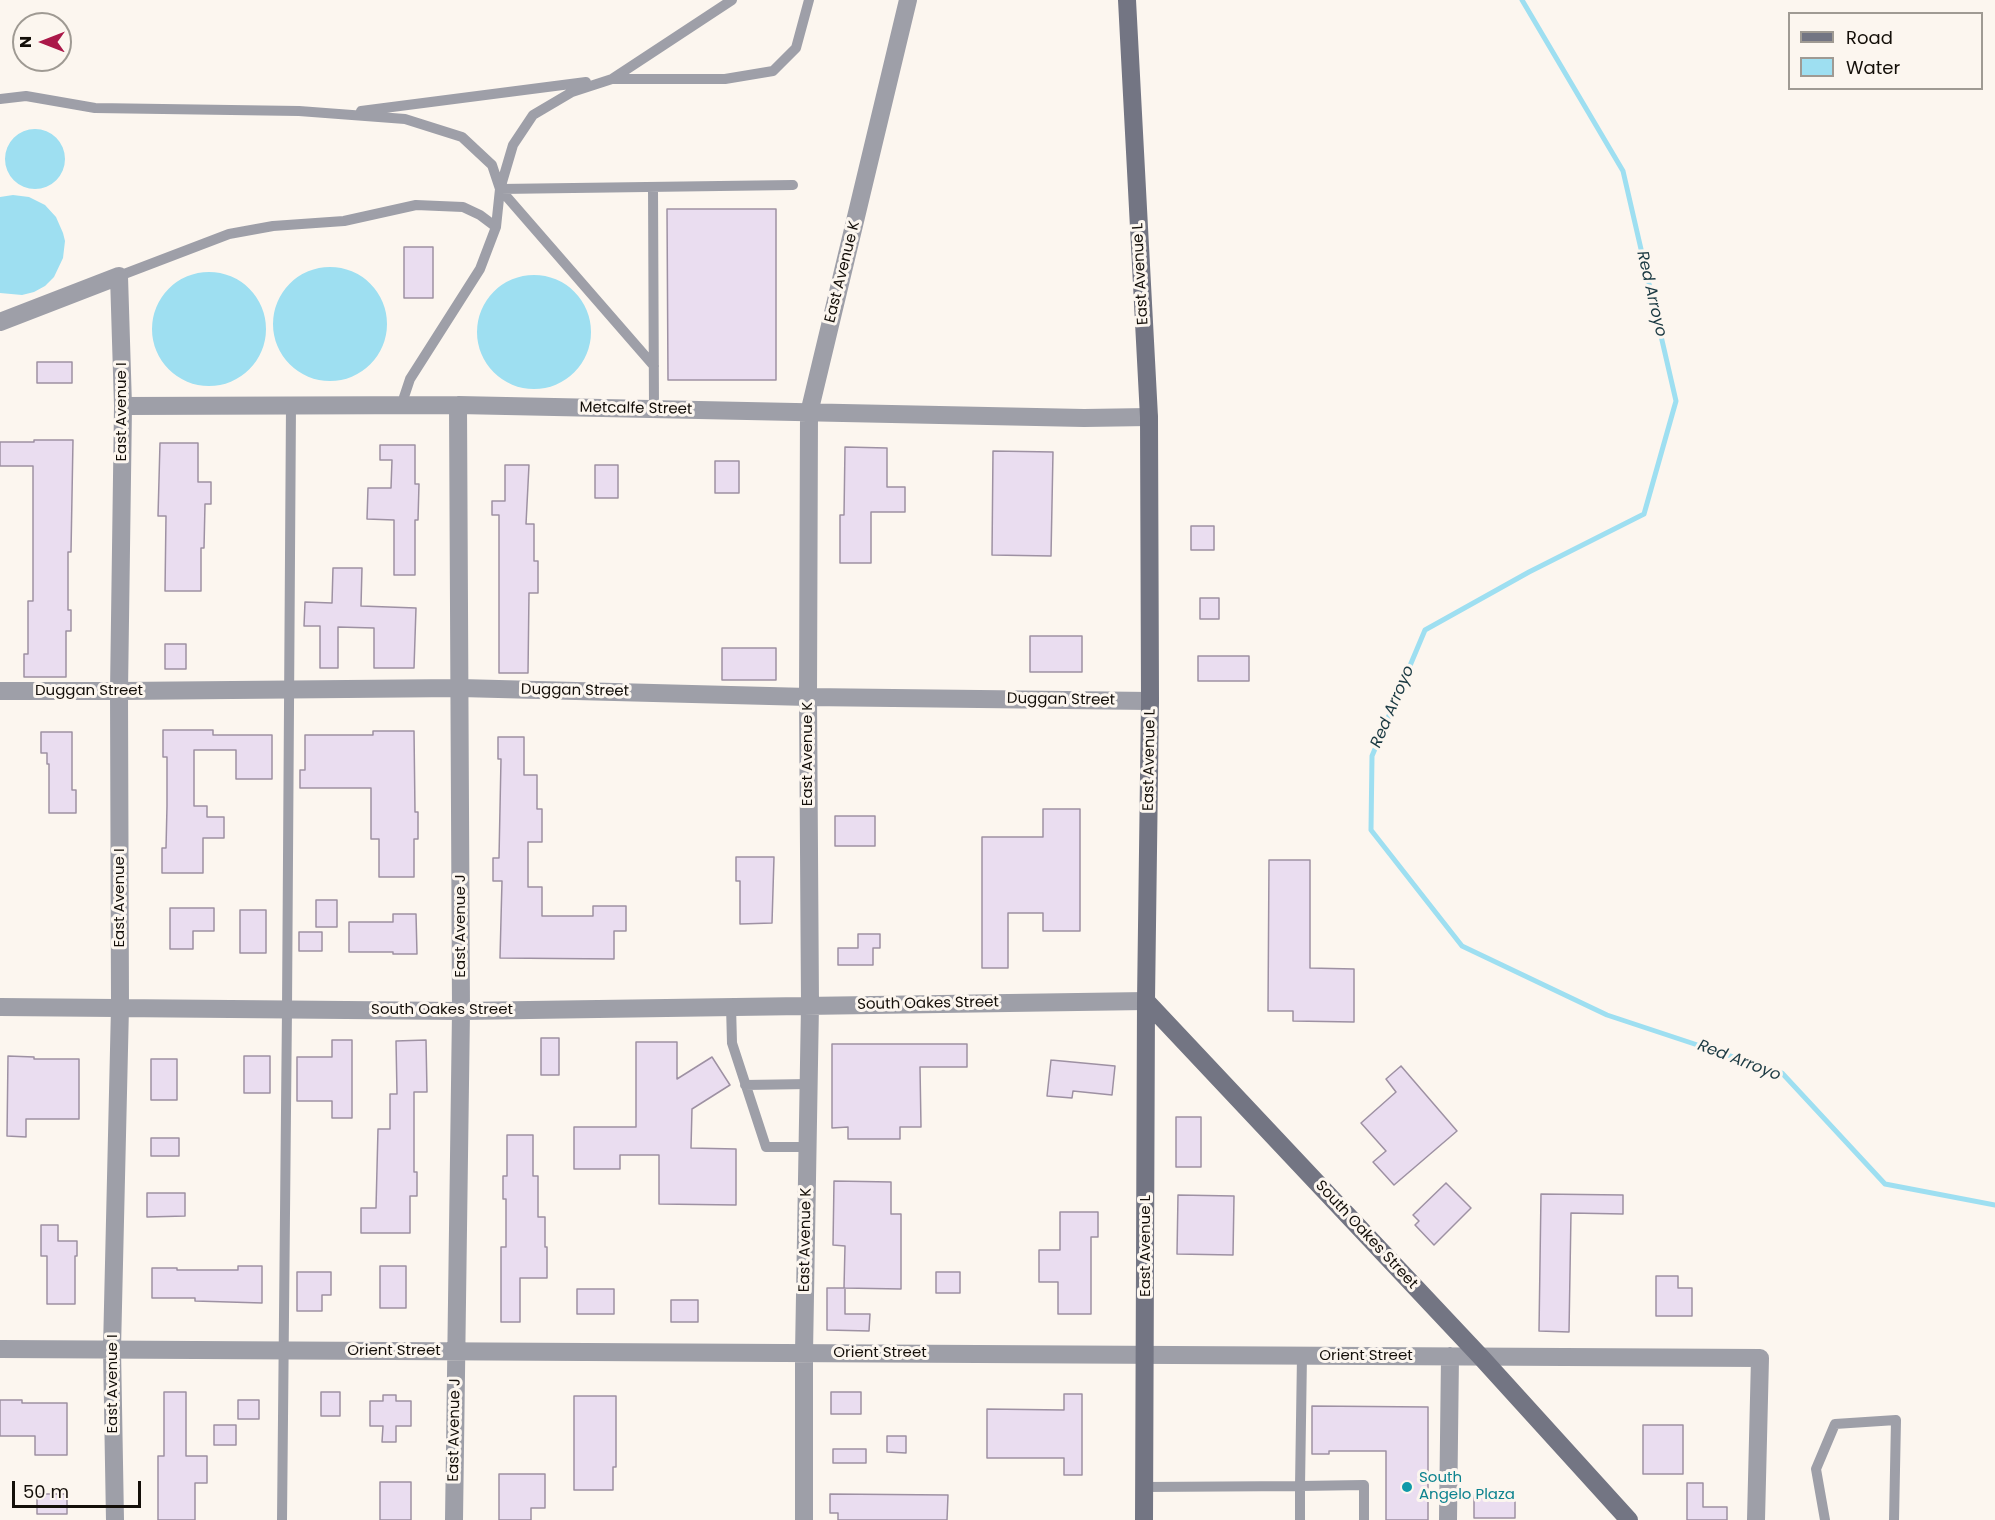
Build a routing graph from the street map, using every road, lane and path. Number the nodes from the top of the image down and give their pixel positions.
1 (732, 0) edge
2 (809, 0) edge
3 (908, 0) edge
4 (1127, 0) edge
5 (612, 79) junction
6 (0, 99) edge
7 (336, 114) junction
8 (793, 185) dead end
9 (653, 187) junction
10 (500, 189) junction
11 (496, 227) junction
12 (119, 276) junction
13 (0, 322) edge
14 (654, 366) junction
15 (291, 405) junction
16 (405, 405) junction
17 (458, 405) junction
18 (123, 406) junction
19 (654, 409) junction
20 (809, 413) junction
21 (1149, 417) junction
22 (460, 688) junction
23 (288, 690) junction
24 (0, 691) edge
25 (119, 692) junction
26 (808, 697) junction
27 (1150, 701) junction
28 (1146, 1000) junction
29 (810, 1005) junction
30 (730, 1006) junction
31 (0, 1007) edge
32 (120, 1007) junction
33 (287, 1009) junction
34 (461, 1011) junction
35 (808, 1084) junction
36 (746, 1085) junction
37 (807, 1147) junction
38 (0, 1349) edge
39 (112, 1349) junction
40 (283, 1350) junction
41 (456, 1351) junction
42 (804, 1353) junction
43 (1146, 1354) junction
44 (1302, 1355) junction
45 (1449, 1356) junction
46 (1480, 1356) junction
47 (1299, 1486) junction
48 (1145, 1487) junction
49 (115, 1520) edge
50 (282, 1520) edge
51 (454, 1520) edge
52 (804, 1520) edge
53 (1144, 1520) edge
54 (1299, 1520) edge
55 (1364, 1520) edge
56 (1448, 1520) edge
57 (1629, 1520) edge
58 (1756, 1520) edge
59 (1825, 1520) edge
60 (1894, 1520) edge

1 - 5 lane
2 - 5 lane
3 - 20 street, East Avenue K
4 - 21 main road, East Avenue L
5 - 7 lane
5 - 10 lane
6 - 7 lane
7 - 10 lane
8 - 9 lane
9 - 10 lane
9 - 14 lane
10 - 11 lane
10 - 14 lane
11 - 12 lane
11 - 16 lane
12 - 13 street
12 - 18 street, East Avenue I
14 - 19 lane
15 - 16 street, Metcalfe Street
15 - 18 street, Metcalfe Street
15 - 23 lane
16 - 17 street, Metcalfe Street
17 - 19 street, Metcalfe Street
17 - 22 street, East Avenue J
18 - 25 street, East Avenue I
19 - 20 street, Metcalfe Street
20 - 21 street, Metcalfe Street
20 - 26 street, East Avenue K
21 - 27 main road, East Avenue L
22 - 23 street, Duggan Street
22 - 26 street, Duggan Street
22 - 34 street, East Avenue J
23 - 25 street, Duggan Street
23 - 33 lane
24 - 25 street, Duggan Street
25 - 32 street, East Avenue I
26 - 27 street, Duggan Street
26 - 29 street, East Avenue K
27 - 28 main road, East Avenue L
28 - 29 street, South Oakes Street
28 - 43 main road, East Avenue L
28 - 46 main road, South Oakes Street
29 - 30 street, South Oakes Street
29 - 35 street, East Avenue K
30 - 34 street, South Oakes Street
30 - 36 lane
31 - 32 street, South Oakes Street
32 - 33 street, South Oakes Street
32 - 39 street, East Avenue I
33 - 34 street, South Oakes Street
33 - 40 lane
34 - 41 street, East Avenue J
35 - 36 lane
35 - 37 street, East Avenue K
36 - 37 lane
37 - 42 street, East Avenue K
38 - 39 street, Orient Street
39 - 40 street, Orient Street
39 - 49 street, East Avenue I
40 - 41 street, Orient Street
40 - 50 lane
41 - 42 street, Orient Street
41 - 51 street, East Avenue J
42 - 43 street, Orient Street
42 - 52 street, East Avenue K
43 - 44 street, Orient Street
43 - 48 main road, East Avenue L
44 - 45 street, Orient Street
44 - 47 lane
45 - 46 street, Orient Street
45 - 56 street
46 - 57 main road, South Oakes Street
46 - 58 street, Orient Street
47 - 48 lane
47 - 54 lane
47 - 55 lane
48 - 53 main road, East Avenue L
59 - 60 lane

